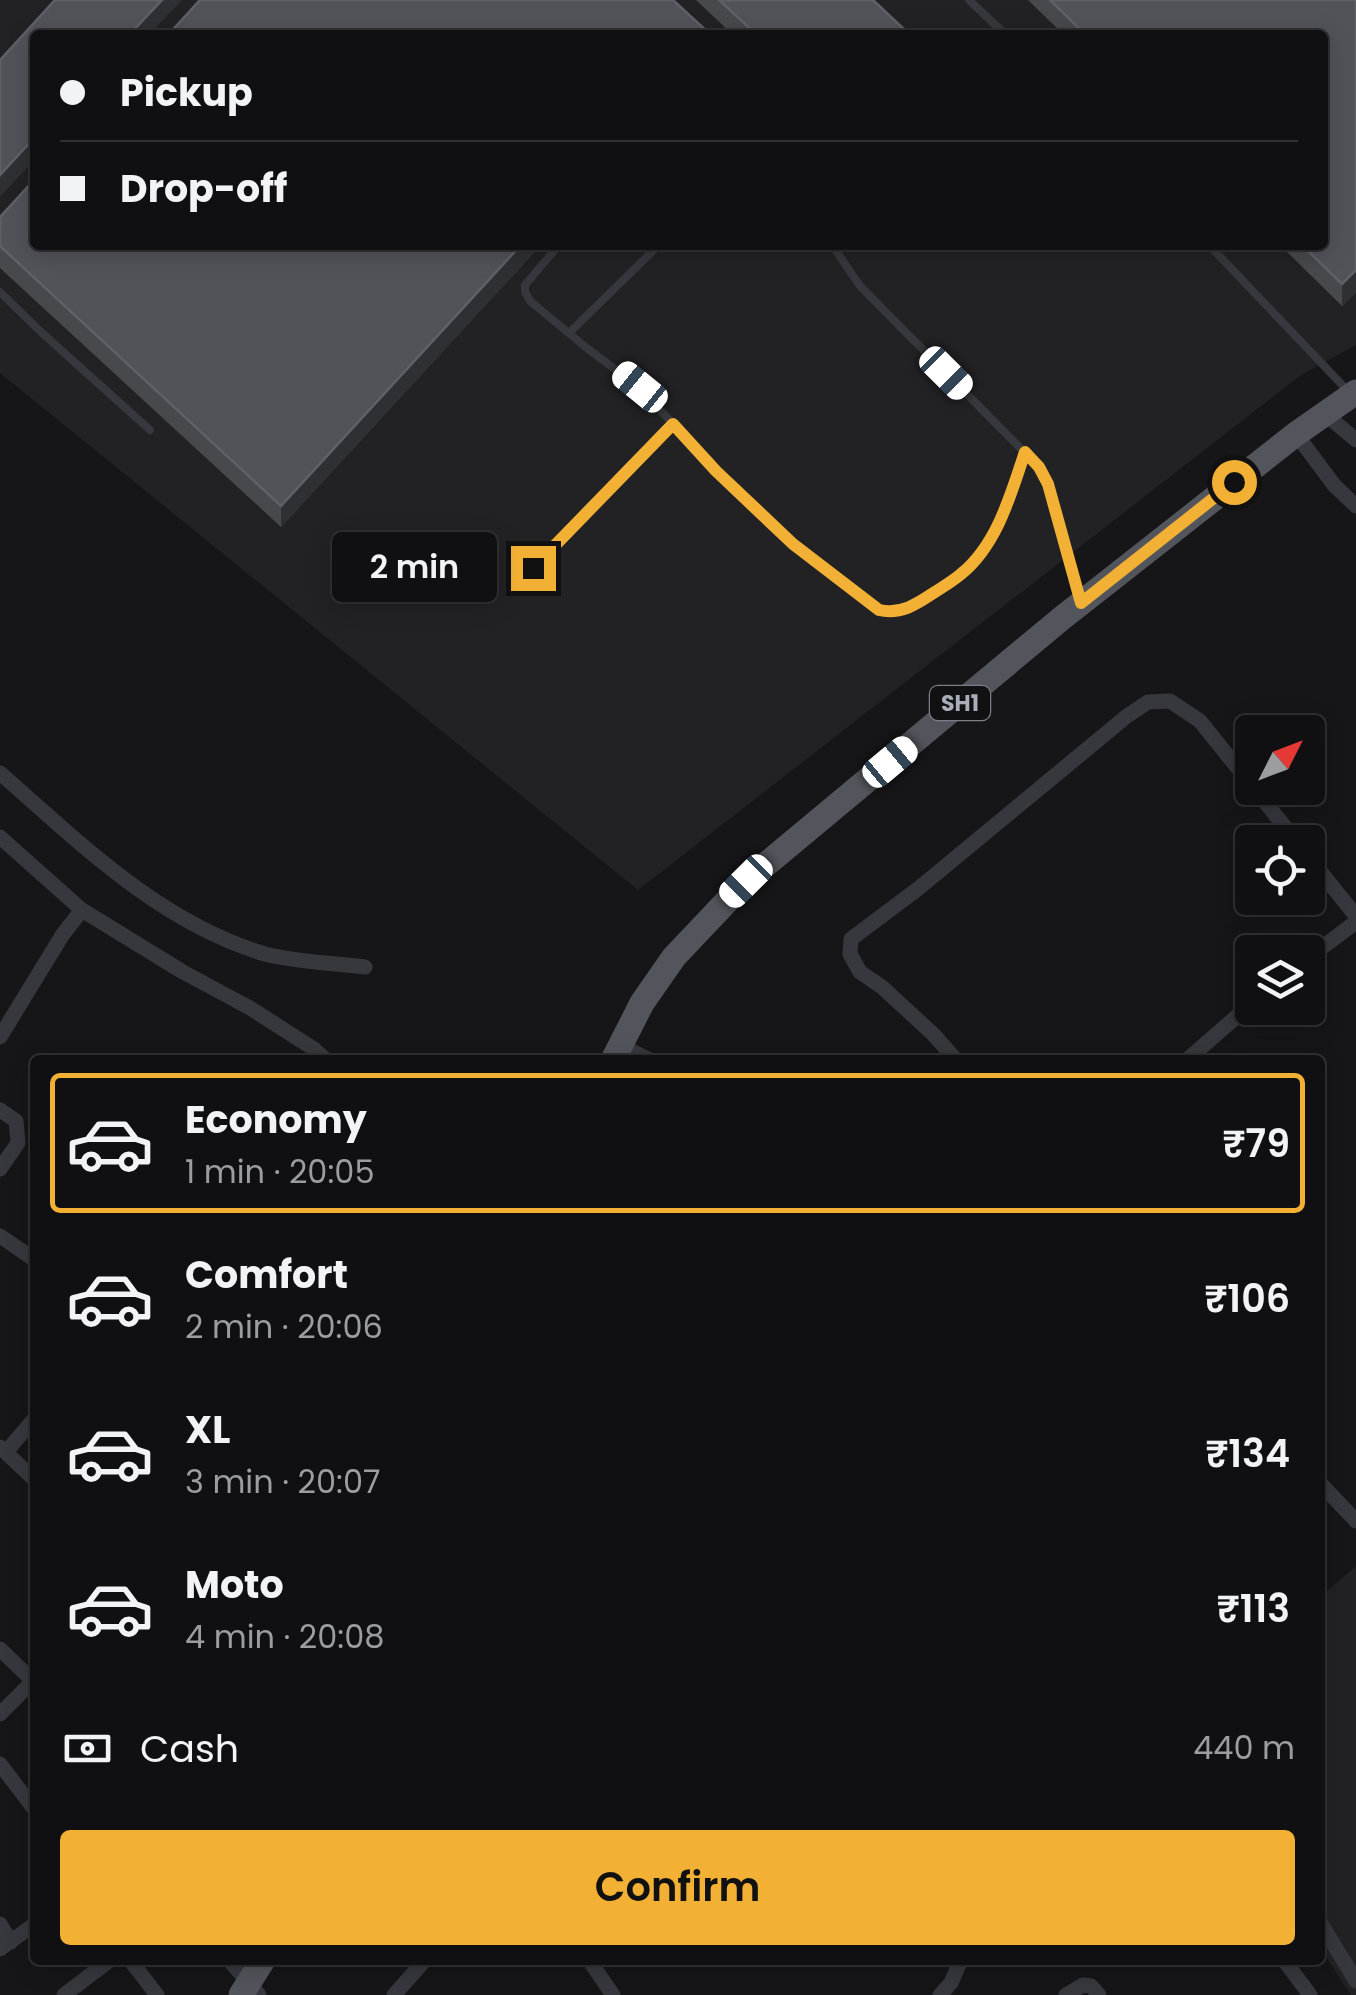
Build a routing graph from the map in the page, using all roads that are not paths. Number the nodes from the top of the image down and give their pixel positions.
1 (969, 0) edge
2 (1001, 30) edge
3 (555, 250) edge
4 (654, 250) edge
5 (835, 250) edge
6 (1214, 250) edge
7 (0, 292) edge
8 (569, 333) junction
9 (1354, 393) edge
10 (1324, 413) junction
11 (673, 424) junction
12 (150, 430) dead end
13 (1296, 434) junction
14 (1356, 440) edge
15 (1025, 452) junction
16 (1356, 506) edge
17 (533, 568) dead end
18 (1081, 603) junction
19 (0, 773) edge
20 (1283, 825) edge
21 (0, 837) edge
22 (1325, 878) edge
23 (82, 910) junction
24 (1356, 919) edge
25 (1325, 944) edge
26 (364, 967) dead end
27 (1235, 1018) edge
28 (0, 1038) edge
29 (616, 1053) edge
30 (321, 1055) edge
31 (951, 1055) edge
32 (1193, 1055) edge
33 (0, 1110) edge
34 (0, 1169) edge
35 (0, 1236) edge
36 (30, 1257) edge
37 (30, 1423) edge
38 (3, 1450) edge
39 (30, 1475) edge
40 (1325, 1489) edge
41 (1356, 1521) edge
42 (0, 1648) edge
43 (30, 1676) edge
44 (30, 1684) edge
45 (0, 1714) edge
46 (0, 1764) edge
47 (30, 1803) edge
48 (0, 1924) edge
49 (30, 1928) edge
50 (1325, 1928) edge
51 (5, 1946) edge
52 (1351, 1960) edge
53 (103, 1965) edge
54 (134, 1965) edge
55 (232, 1965) edge
56 (261, 1965) edge
57 (421, 1965) edge
58 (592, 1965) edge
59 (960, 1965) edge
60 (1288, 1965) edge
61 (1356, 1980) edge
62 (250, 1991) edge
63 (951, 1991) edge
64 (64, 1995) edge
65 (156, 1995) edge
66 (394, 1995) edge
67 (612, 1995) edge
68 (1066, 1995) edge
69 (1099, 1995) edge
70 (1310, 1995) edge

1 - 2 lane
3 - 8 lane
4 - 8 lane
5 - 15 lane
6 - 9 lane
7 - 12 lane
8 - 11 lane
9 - 10 main road, SH1
10 - 13 main road, SH1
10 - 14 street
11 - 15 lane
11 - 17 lane
13 - 16 street
13 - 18 main road, SH1
15 - 18 lane
18 - 29 main road, SH1
19 - 26 street
20 - 31 street
21 - 23 street
22 - 24 street
23 - 28 street
23 - 30 street
24 - 25 street
27 - 32 street
33 - 34 street
35 - 36 street
37 - 38 street
38 - 39 street
40 - 41 street
42 - 43 street
44 - 45 street
46 - 47 street
48 - 51 street
49 - 51 street
50 - 52 street
52 - 61 street
53 - 64 street
54 - 65 street
55 - 62 street
56 - 62 main road
57 - 66 street
58 - 67 street
59 - 63 street
60 - 70 street
68 - 69 street

